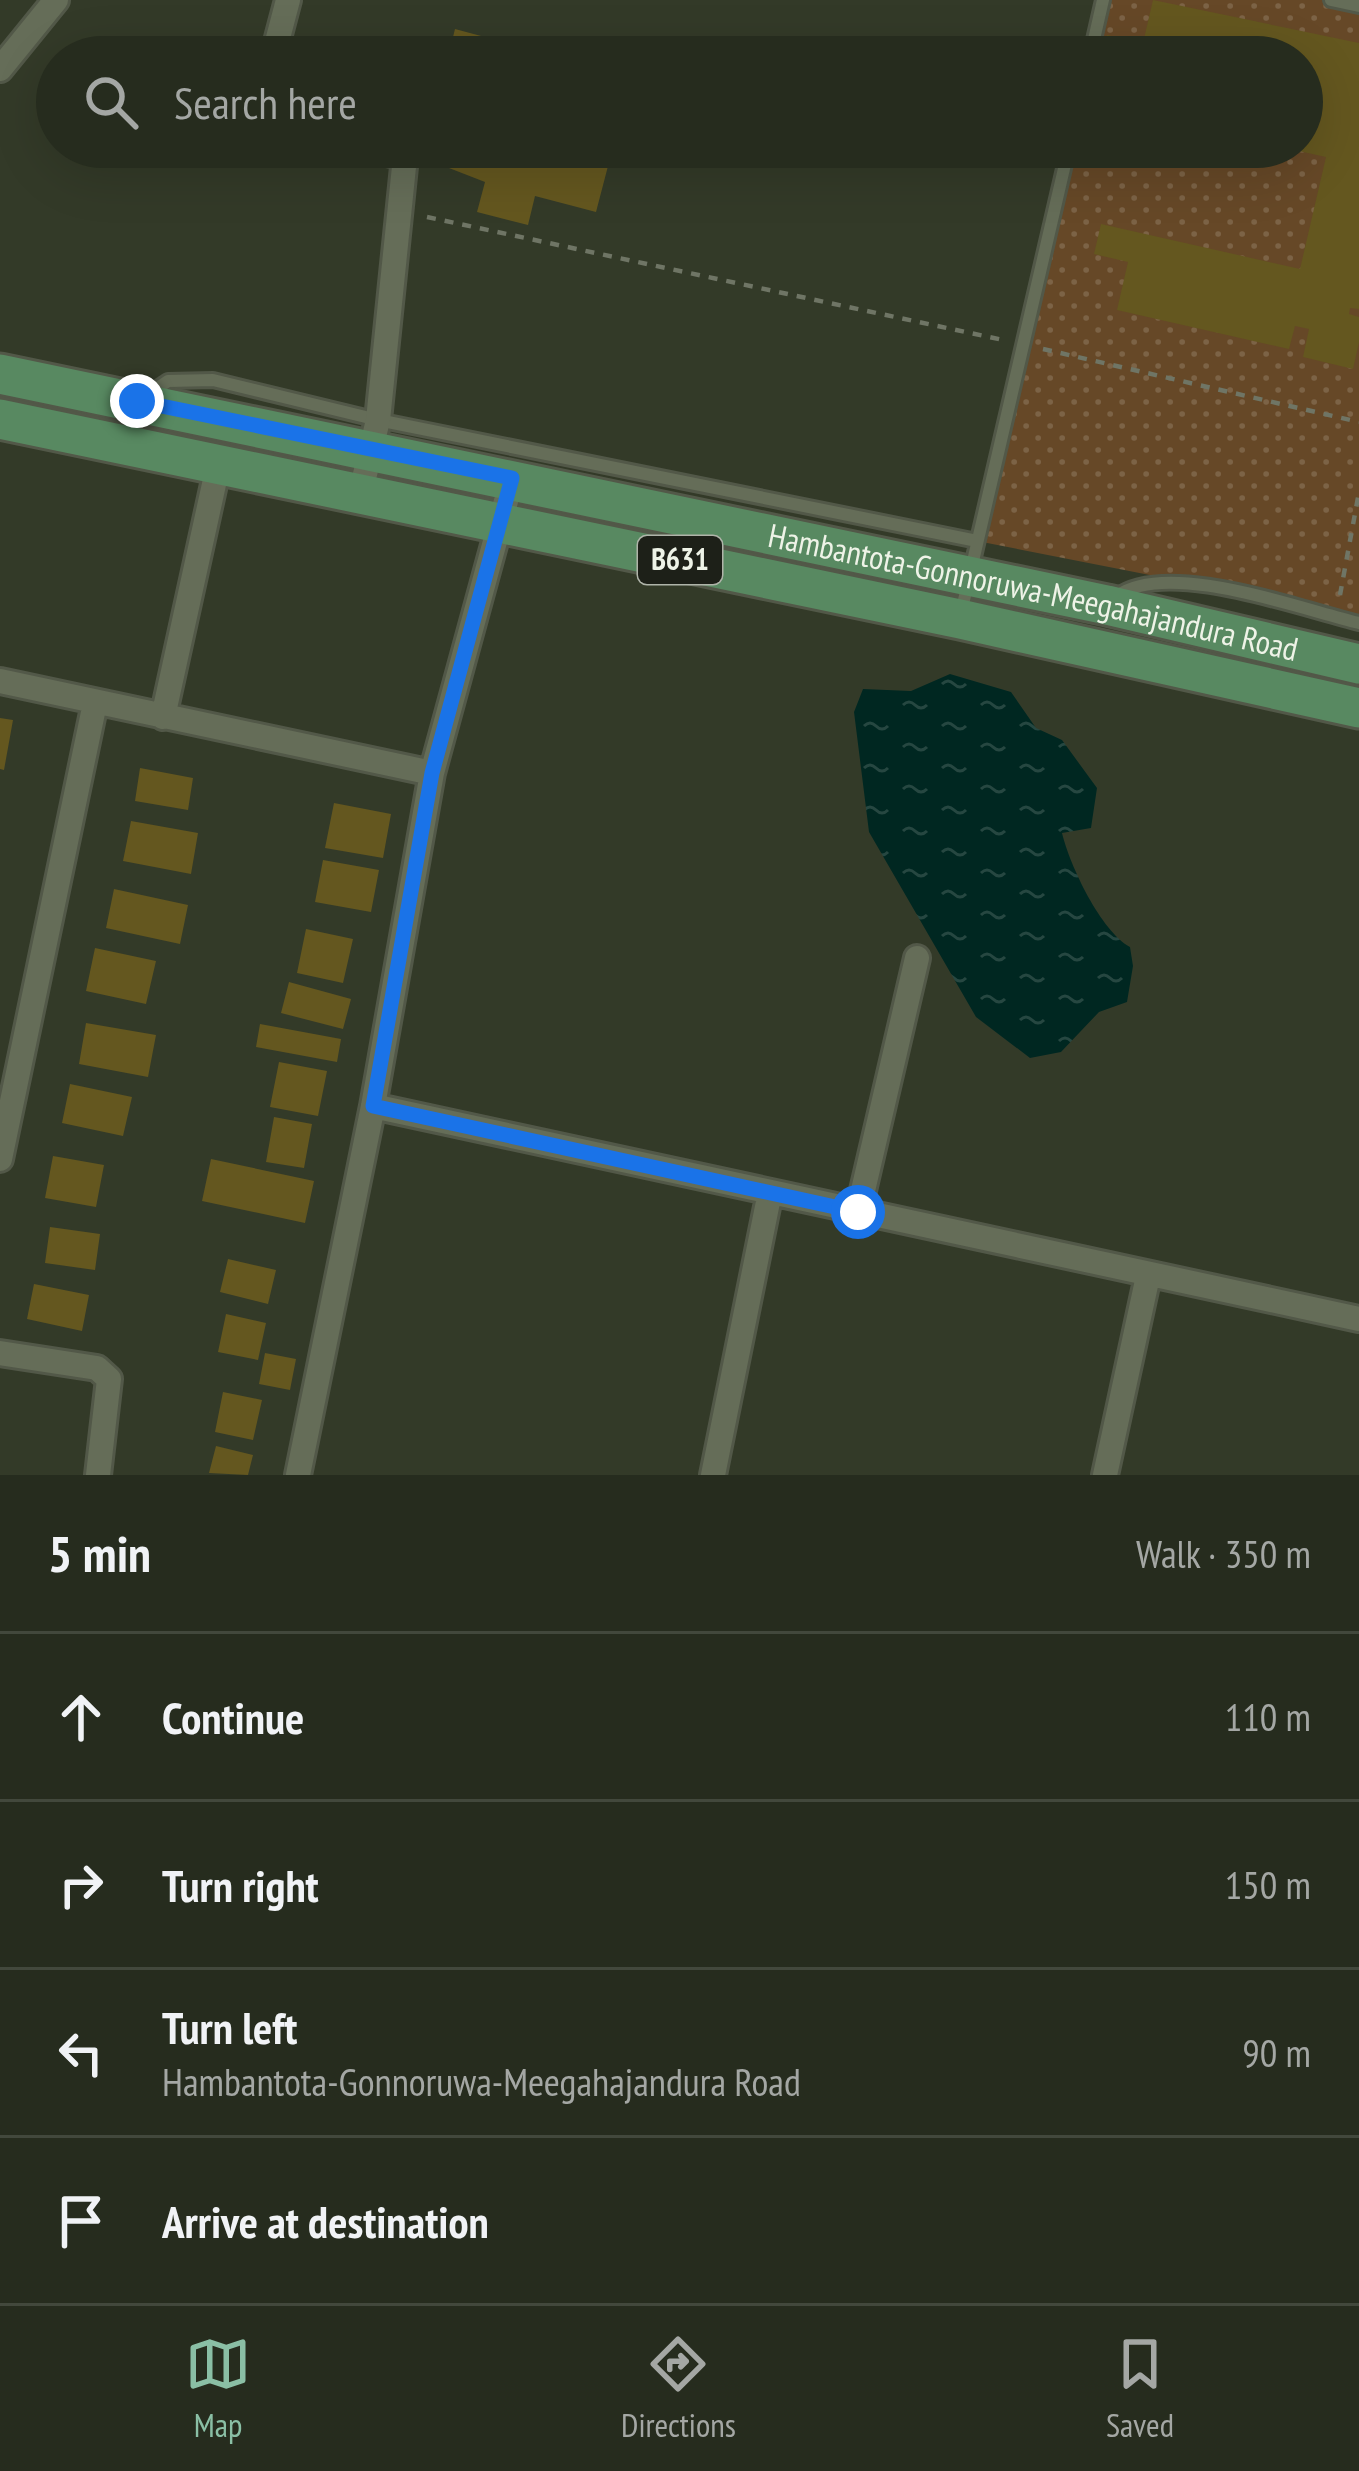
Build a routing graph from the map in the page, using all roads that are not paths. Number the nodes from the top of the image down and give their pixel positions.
1 (56, 0) edge
2 (288, 0) edge
3 (1103, 0) edge
4 (1331, 0) edge
5 (1359, 6) edge
6 (279, 36) edge
7 (1095, 36) edge
8 (0, 70) edge
9 (405, 168) edge
10 (1064, 168) edge
11 (0, 374) edge
12 (0, 419) edge
13 (374, 434) junction
14 (218, 466) junction
15 (512, 478) junction
16 (360, 495) junction
17 (502, 523) junction
18 (972, 559) junction
19 (1106, 604) junction
20 (960, 619) junction
21 (1359, 623) edge
22 (1359, 664) edge
23 (0, 682) edge
24 (95, 703) junction
25 (1359, 708) edge
26 (163, 717) junction
27 (432, 773) junction
28 (917, 958) dead end
29 (373, 1106) junction
30 (0, 1160) edge
31 (770, 1192) junction
32 (858, 1212) junction
33 (1148, 1276) junction
34 (1359, 1319) edge
35 (0, 1353) edge
36 (98, 1475) edge
37 (298, 1475) edge
38 (713, 1475) edge
39 (1105, 1475) edge

1 - 8 street
2 - 6 street
3 - 7 lane
4 - 5 lane
9 - 13 street
10 - 18 lane
11 - 13 main road, Hambantota-Gonnoruwa-Meegahajandura Road / B631
12 - 14 main road, Hambantota-Gonnoruwa-Meegahajandura Road / B631
13 - 15 main road, Hambantota-Gonnoruwa-Meegahajandura Road / B631
13 - 16 street
13 - 18 lane
14 - 16 main road, Hambantota-Gonnoruwa-Meegahajandura Road / B631
14 - 26 street
15 - 17 street
15 - 18 main road, Hambantota-Gonnoruwa-Meegahajandura Road / B631
16 - 17 main road, Hambantota-Gonnoruwa-Meegahajandura Road / B631
17 - 20 main road, Hambantota-Gonnoruwa-Meegahajandura Road / B631
17 - 27 street
18 - 19 main road, Hambantota-Gonnoruwa-Meegahajandura Road / B631
18 - 20 lane
19 - 21 lane
19 - 22 main road, Hambantota-Gonnoruwa-Meegahajandura Road / B631
20 - 25 main road, Hambantota-Gonnoruwa-Meegahajandura Road / B631
23 - 24 street
24 - 26 street
24 - 30 street
26 - 27 street
27 - 29 street
28 - 32 street
29 - 31 street
29 - 37 street
31 - 32 street
31 - 38 street
32 - 33 street
33 - 34 street
33 - 39 street
35 - 36 street

